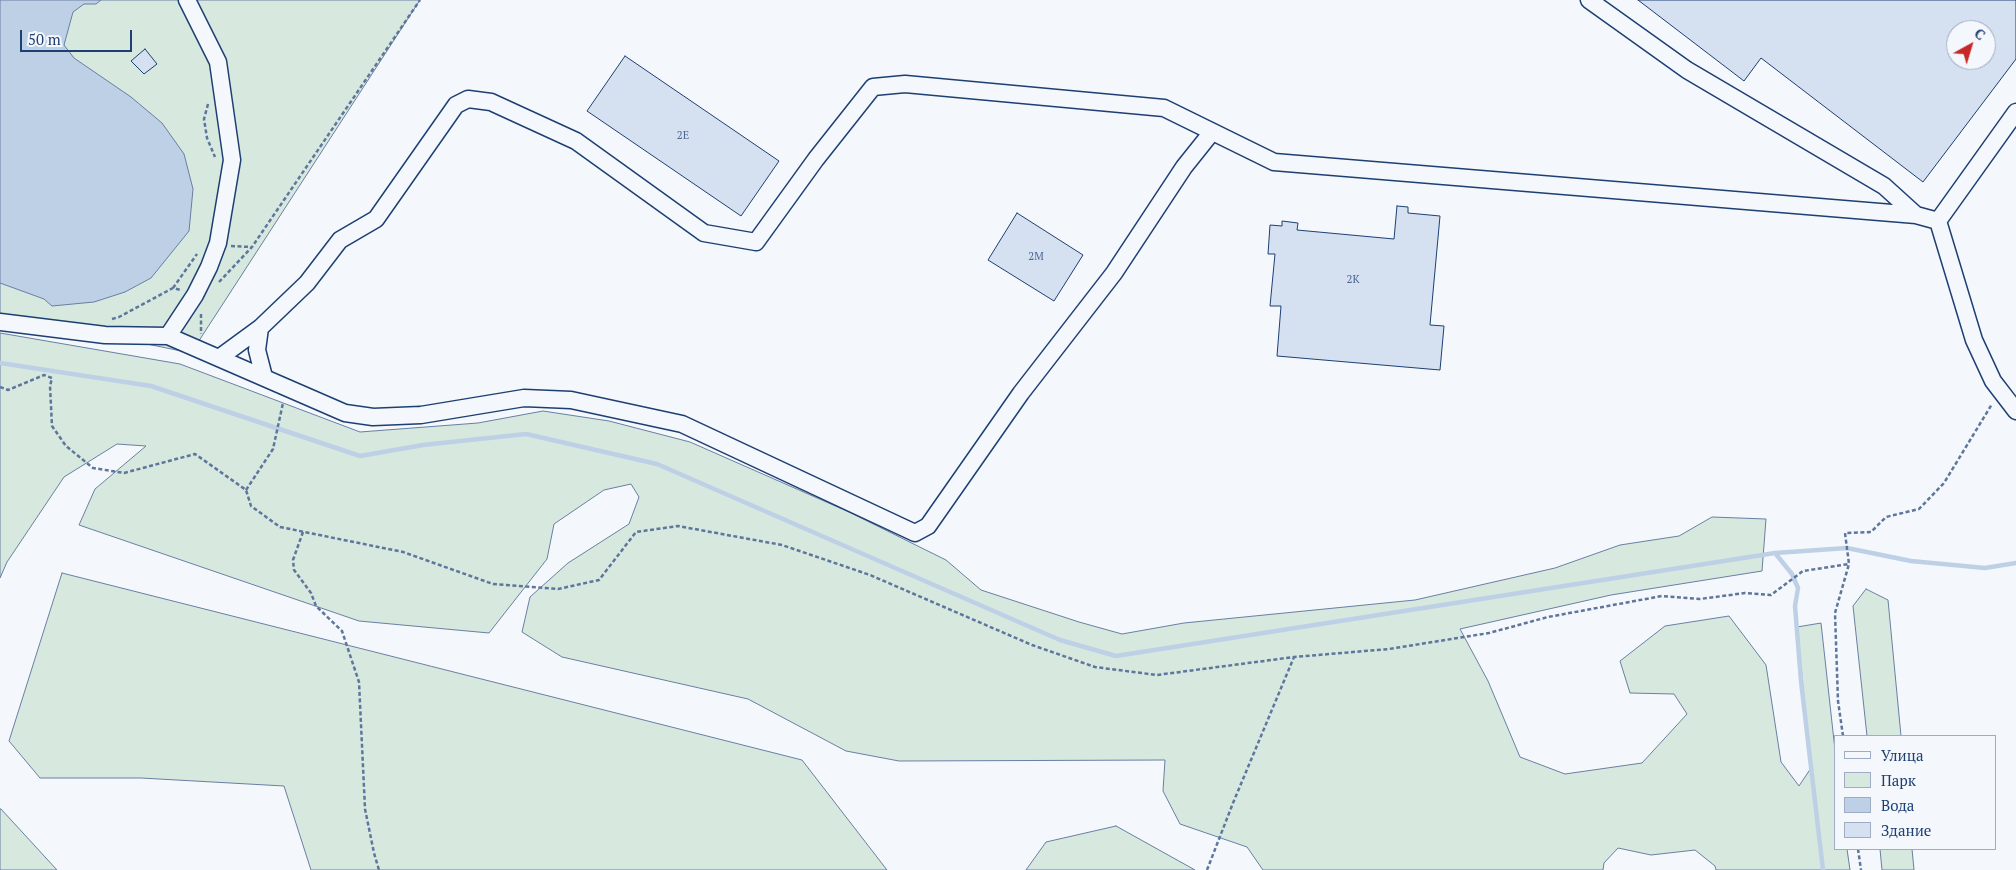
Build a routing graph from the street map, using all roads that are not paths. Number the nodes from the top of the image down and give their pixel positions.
1 (187, 0) edge
2 (1589, 0) edge
3 (2016, 112) edge
4 (1212, 132) junction
5 (1916, 215) junction
6 (1938, 221) junction
7 (0, 322) edge
8 (260, 328) junction
9 (168, 336) junction
10 (213, 356) junction
11 (264, 377) junction
12 (2016, 411) edge

1 - 9 street
2 - 5 street
3 - 6 street
4 - 5 street
4 - 8 street
4 - 11 street
5 - 6 street
6 - 12 street
7 - 9 street
8 - 10 street
8 - 11 street
9 - 10 street
10 - 11 street

